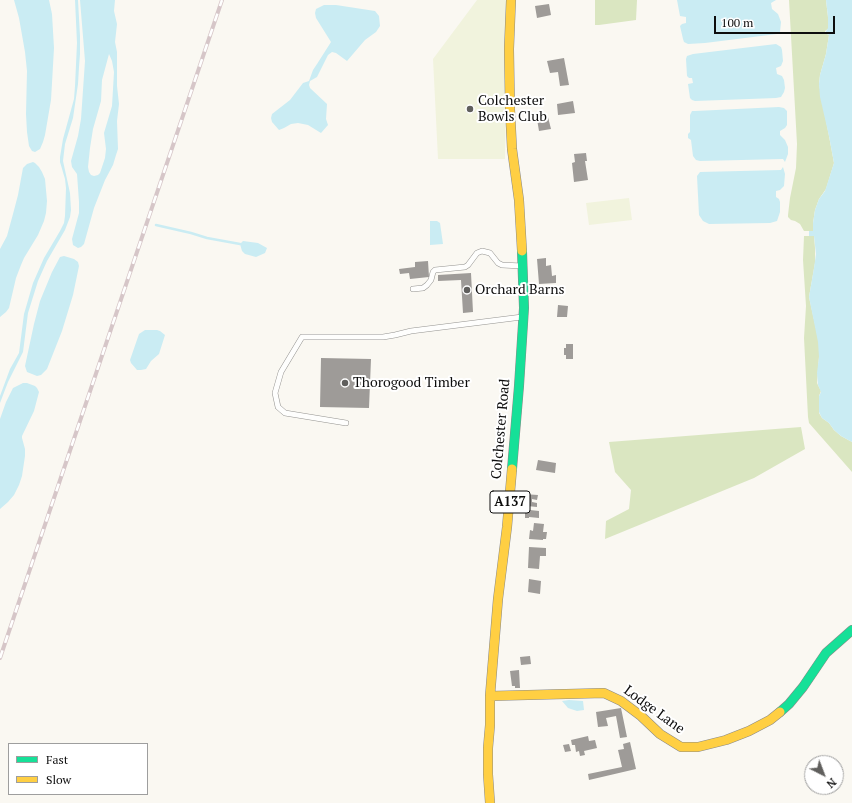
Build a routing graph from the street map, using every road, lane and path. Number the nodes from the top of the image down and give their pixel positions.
1 (511, 0) edge
2 (522, 266) junction
3 (413, 289) dead end
4 (523, 317) junction
5 (346, 423) dead end
6 (852, 630) edge
7 (490, 696) junction
8 (490, 803) edge

1 - 2 main road, Colchester Road / A137
2 - 3 lane
2 - 4 main road, Colchester Road / A137
4 - 5 lane
4 - 7 main road, Colchester Road / A137
6 - 7 main road, Lodge Lane
7 - 8 main road, Colchester Road / A137

